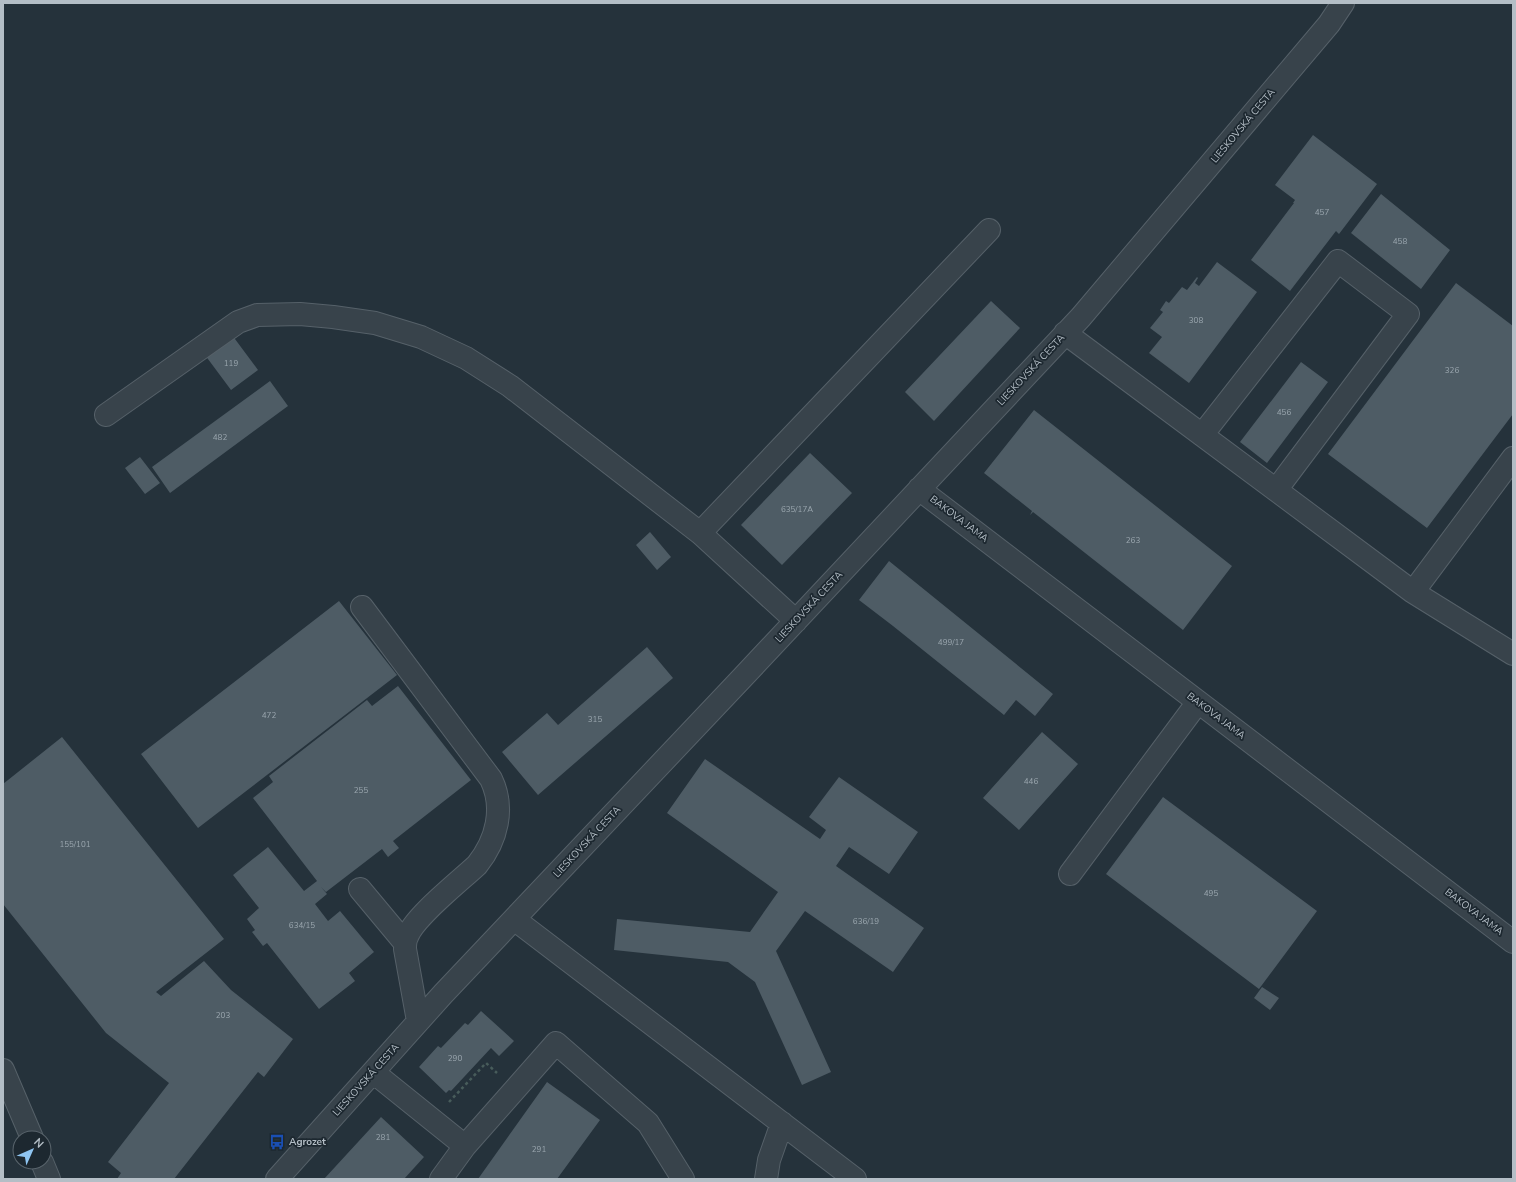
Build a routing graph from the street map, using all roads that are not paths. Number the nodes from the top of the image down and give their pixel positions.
1 (1343, 3) edge
2 (989, 230) dead end
3 (1065, 333) junction
4 (106, 415) dead end
5 (1202, 435) junction
6 (1513, 458) edge
7 (919, 489) junction
8 (1276, 490) junction
9 (700, 533) junction
10 (1413, 592) junction
11 (362, 607) dead end
12 (796, 621) junction
13 (1513, 654) edge
14 (1198, 702) junction
15 (1070, 874) dead end
16 (360, 889) dead end
17 (514, 918) junction
18 (1513, 942) edge
19 (405, 943) junction
20 (418, 1021) junction
21 (3, 1070) edge
22 (373, 1072) junction
23 (782, 1123) junction
24 (29, 1130) edge
25 (465, 1146) junction
26 (277, 1179) edge
27 (441, 1179) edge
28 (683, 1179) edge
29 (766, 1179) edge
30 (855, 1179) edge

1 - 3 street, LIESKOVSKÁ CESTA
2 - 9 street
3 - 5 street
3 - 7 street, LIESKOVSKÁ CESTA
4 - 9 street
5 - 8 street
5 - 8 street
6 - 10 street
7 - 12 street, LIESKOVSKÁ CESTA
7 - 14 street, BAKOVA JAMA
8 - 10 street
9 - 12 street
10 - 13 street
11 - 19 street
12 - 17 street, LIESKOVSKÁ CESTA
14 - 15 street
14 - 18 street, BAKOVA JAMA
16 - 19 street
17 - 20 street, LIESKOVSKÁ CESTA
17 - 23 street
19 - 20 street
20 - 22 street, LIESKOVSKÁ CESTA
21 - 24 street
22 - 25 street
22 - 26 street, LIESKOVSKÁ CESTA
23 - 29 street
23 - 30 street
25 - 27 street
25 - 28 street

